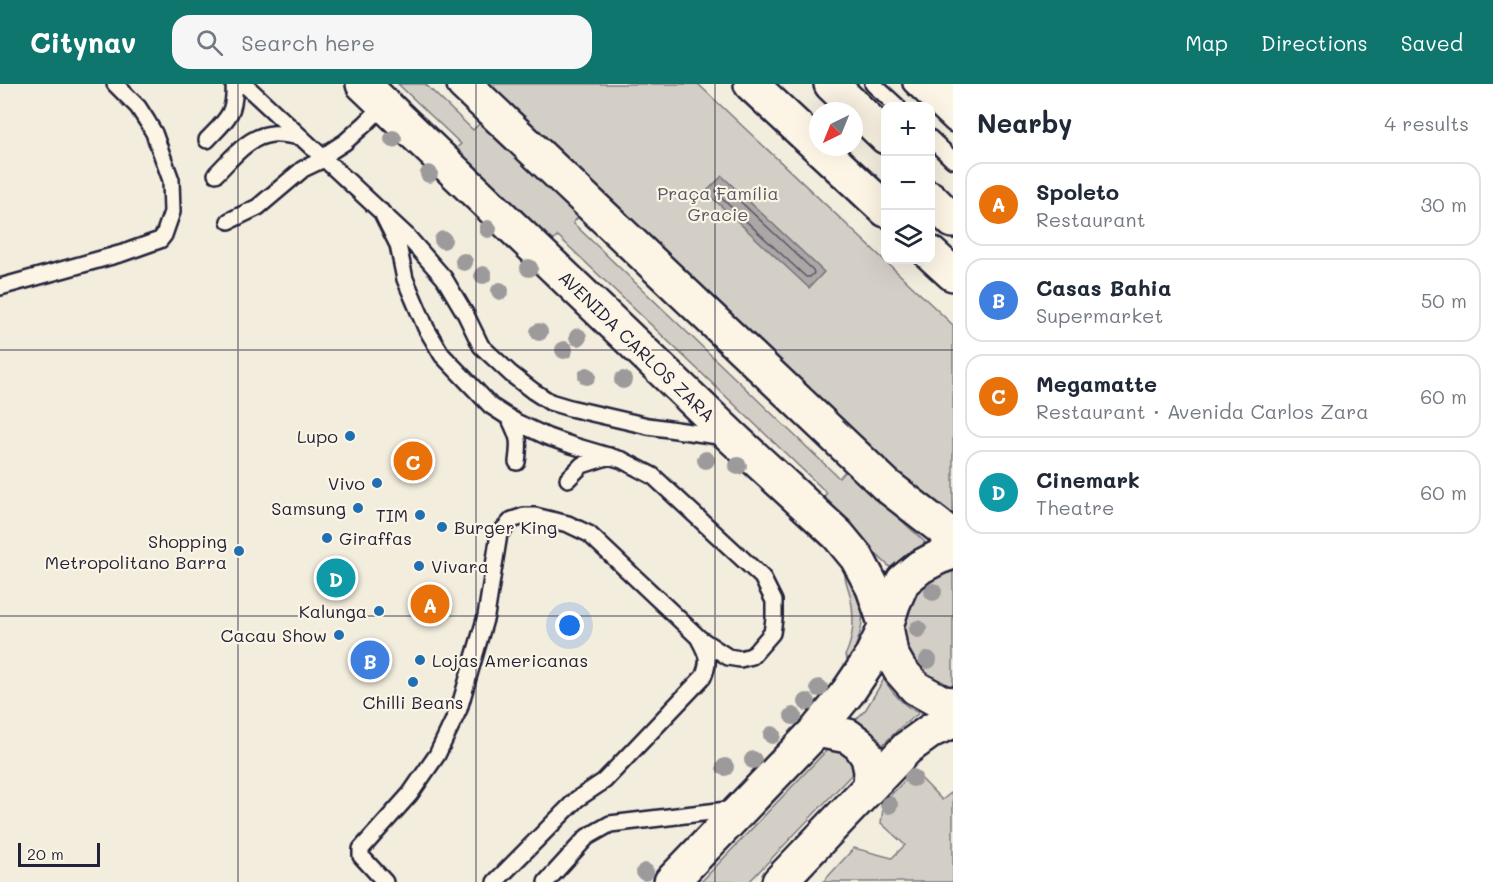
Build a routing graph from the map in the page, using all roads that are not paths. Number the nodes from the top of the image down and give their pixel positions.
1 (115, 84) edge
2 (234, 84) edge
3 (244, 84) edge
4 (464, 84) edge
5 (751, 84) edge
6 (831, 84) edge
7 (911, 84) edge
8 (937, 84) edge
9 (374, 94) edge
10 (865, 97) edge
11 (953, 99) edge
12 (883, 102) edge
13 (953, 124) edge
14 (881, 129) edge
15 (301, 137) junction
16 (207, 140) dead end
17 (881, 142) edge
18 (935, 143) edge
19 (324, 159) junction
20 (953, 159) edge
21 (216, 174) dead end
22 (935, 184) edge
23 (953, 200) edge
24 (935, 203) edge
25 (881, 206) edge
26 (381, 211) junction
27 (229, 221) dead end
28 (953, 221) edge
29 (935, 258) edge
30 (953, 274) edge
31 (0, 287) edge
32 (509, 417) junction
33 (733, 438) junction
34 (610, 456) junction
35 (517, 462) dead end
36 (567, 479) dead end
37 (953, 537) edge
38 (953, 552) edge
39 (886, 626) junction
40 (698, 637) junction
41 (953, 704) edge
42 (953, 720) edge
43 (817, 730) junction
44 (870, 786) junction
45 (741, 808) junction
46 (385, 882) edge
47 (495, 882) edge
48 (546, 882) edge
49 (671, 882) edge
50 (779, 882) edge

1 - 31 lane
2 - 16 lane
3 - 15 lane
4 - 37 main road
5 - 25 main road
6 - 10 main road
7 - 13 lane
8 - 11 main road
9 - 19 lane
9 - 33 main road, AVENIDA CARLOS ZARA
10 - 12 lane
10 - 14 main road
10 - 17 main road
15 - 19 lane
15 - 21 lane
18 - 20 lane
19 - 26 lane
19 - 27 lane
22 - 23 main road
24 - 28 main road
26 - 32 lane
26 - 33 lane
29 - 30 main road
32 - 34 lane
32 - 35 lane
33 - 39 main road, AVENIDA CARLOS ZARA
34 - 36 lane
34 - 40 lane
38 - 39 main road
39 - 41 main road, AVENIDA CARLOS ZARA
39 - 43 main road
40 - 46 lane
40 - 47 lane
42 - 44 main road
43 - 44 main road
43 - 45 main road
44 - 50 main road
45 - 48 lane
45 - 49 main road

